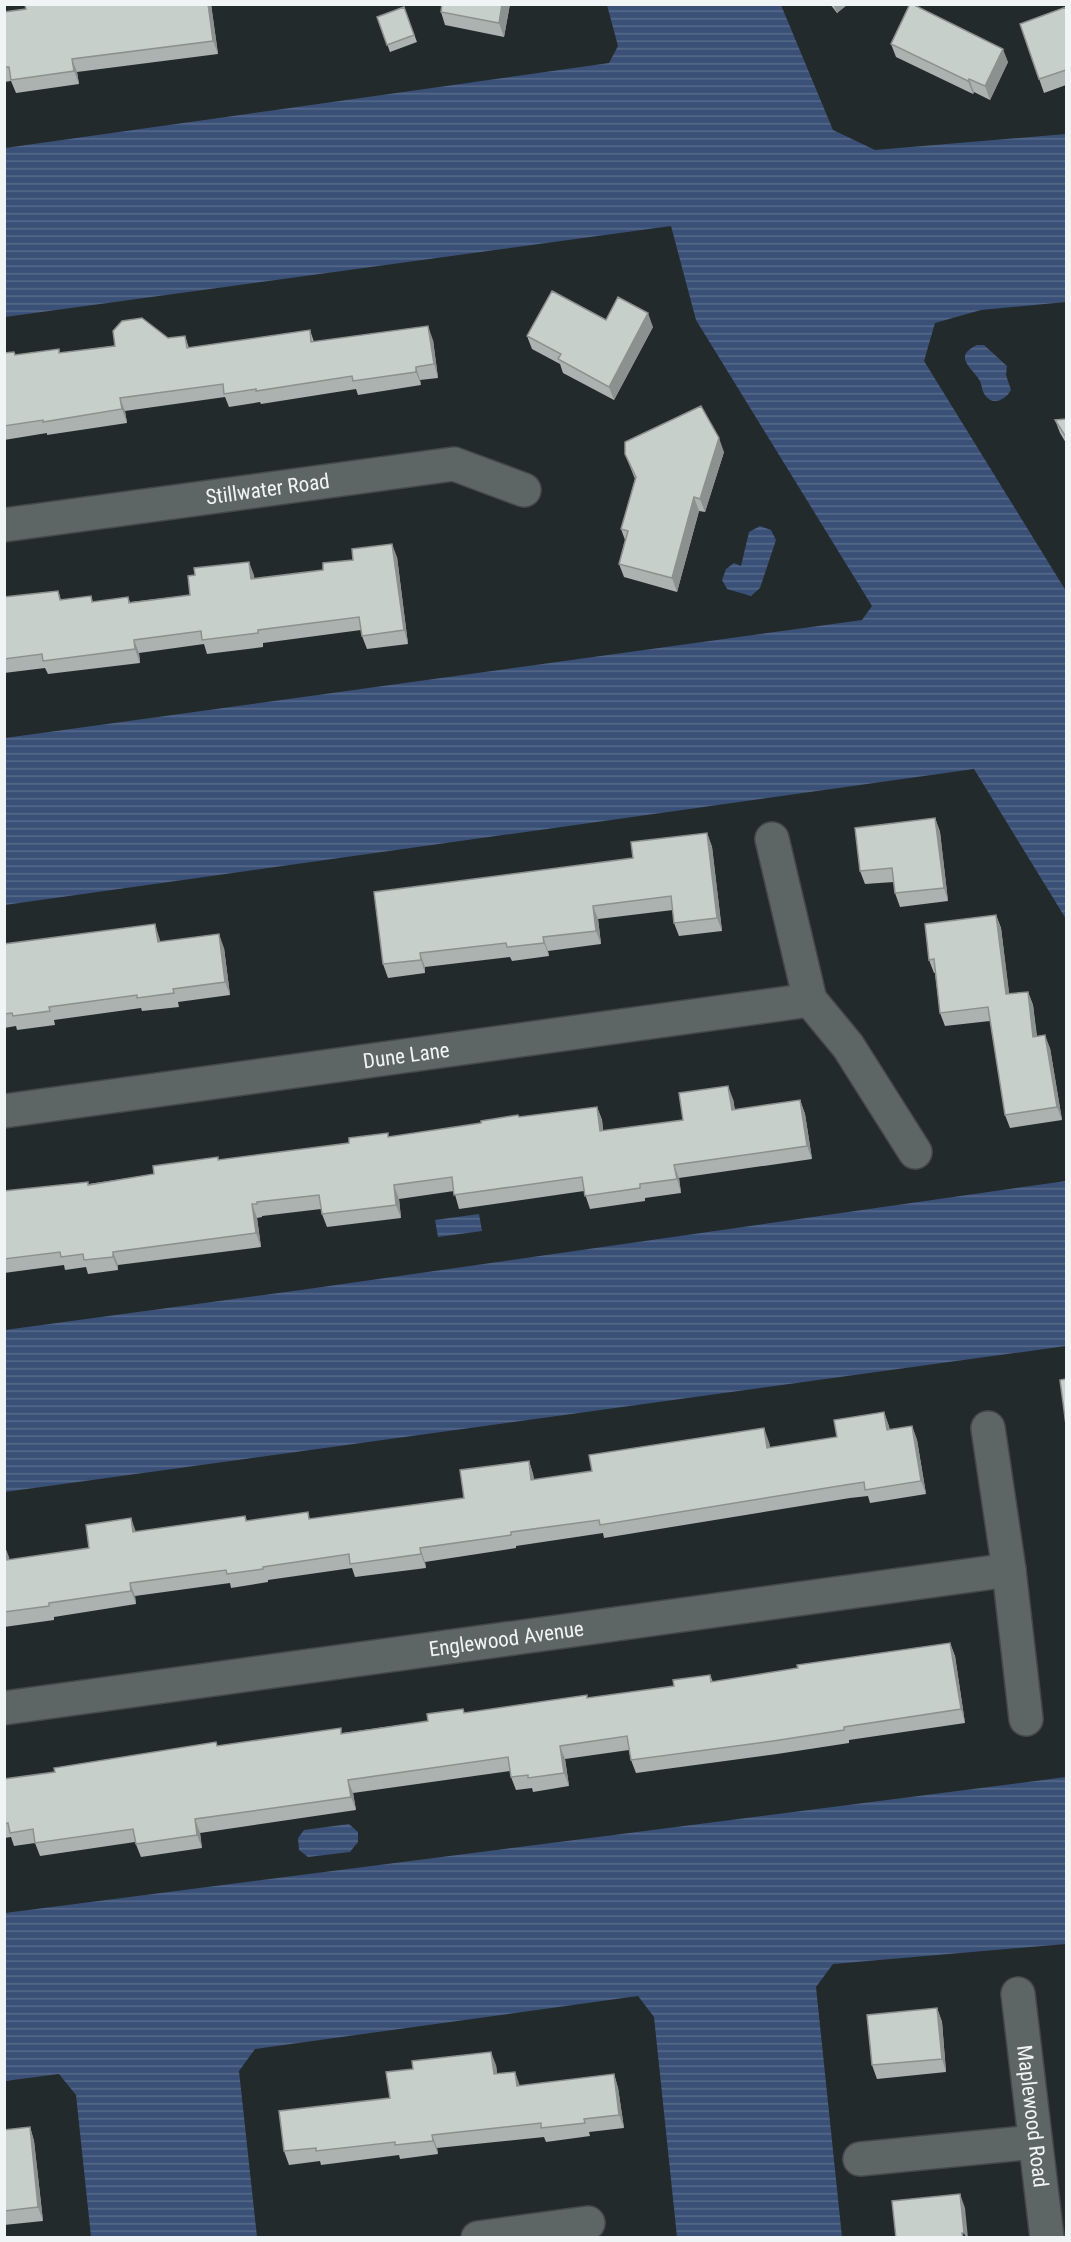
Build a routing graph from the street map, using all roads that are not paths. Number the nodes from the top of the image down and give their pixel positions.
1 (524, 490) dead end
2 (4, 525) edge
3 (772, 839) dead end
4 (810, 1000) junction
5 (4, 1111) edge
6 (915, 1152) dead end
7 (988, 1428) dead end
8 (1009, 1570) junction
9 (4, 1708) edge
10 (1026, 1719) dead end
11 (1018, 1994) dead end
12 (1035, 2142) junction
13 (860, 2159) dead end
14 (588, 2223) dead end
15 (478, 2238) edge
16 (1047, 2238) edge

1 - 2 street, Stillwater Road
3 - 4 street
4 - 5 street, Dune Lane
4 - 6 street
7 - 8 street
8 - 9 street, Englewood Avenue
8 - 10 street
11 - 12 street, Maplewood Road
12 - 13 street
12 - 16 street, Maplewood Road
14 - 15 street

